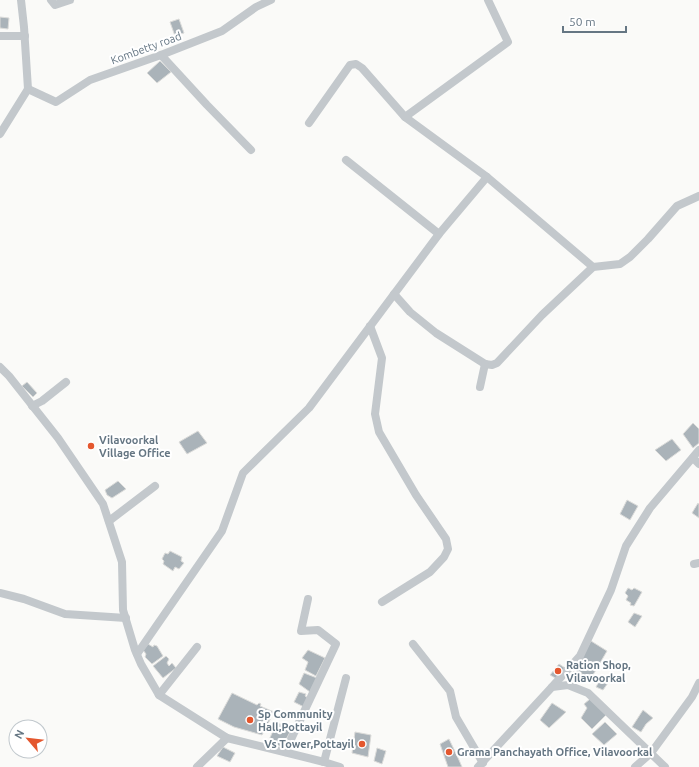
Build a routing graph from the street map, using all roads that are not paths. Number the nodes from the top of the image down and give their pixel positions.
1 (21, 0) edge
2 (51, 0) edge
3 (70, 0) edge
4 (271, 0) edge
5 (488, 0) edge
6 (0, 36) edge
7 (25, 36) junction
8 (161, 56) junction
9 (28, 89) junction
10 (405, 117) junction
11 (309, 123) dead end
12 (0, 134) edge
13 (251, 150) dead end
14 (346, 160) dead end
15 (487, 177) junction
16 (699, 196) edge
17 (439, 234) junction
18 (593, 267) junction
19 (394, 294) junction
20 (370, 326) junction
21 (486, 364) junction
22 (0, 368) edge
23 (66, 382) dead end
24 (480, 387) dead end
25 (32, 406) junction
26 (699, 450) edge
27 (696, 461) edge
28 (155, 486) dead end
29 (109, 521) junction
30 (0, 592) edge
31 (308, 598) dead end
32 (382, 602) dead end
33 (126, 618) junction
34 (413, 644) dead end
35 (197, 647) dead end
36 (137, 654) junction
37 (346, 678) dead end
38 (699, 683) edge
39 (552, 687) junction
40 (159, 695) junction
41 (227, 738) junction
42 (285, 752) junction
43 (651, 753) junction
44 (324, 762) junction
45 (480, 765) edge
46 (197, 767) edge
47 (340, 767) edge
48 (635, 767) edge
49 (665, 767) edge

1 - 7 street
2 - 3 street
4 - 8 street, Kombetty road
5 - 10 street
6 - 7 street
7 - 9 street
8 - 9 street, Kombetty road
8 - 13 street
9 - 12 street
10 - 11 street
10 - 15 street
14 - 17 street
15 - 17 street
15 - 18 street
16 - 18 street
17 - 19 street
18 - 21 street
19 - 20 street
19 - 21 street
20 - 32 street
20 - 36 street
21 - 24 street
22 - 25 street
23 - 25 street
25 - 29 street
26 - 27 street
27 - 39 street
28 - 29 street
29 - 33 street
30 - 33 street
31 - 42 street
33 - 36 street
34 - 45 street
35 - 40 street
36 - 40 street
37 - 44 street
38 - 43 street
39 - 43 street
39 - 45 street
40 - 41 street
41 - 42 street
41 - 46 street
42 - 44 street
43 - 48 street
43 - 49 street
44 - 47 street

